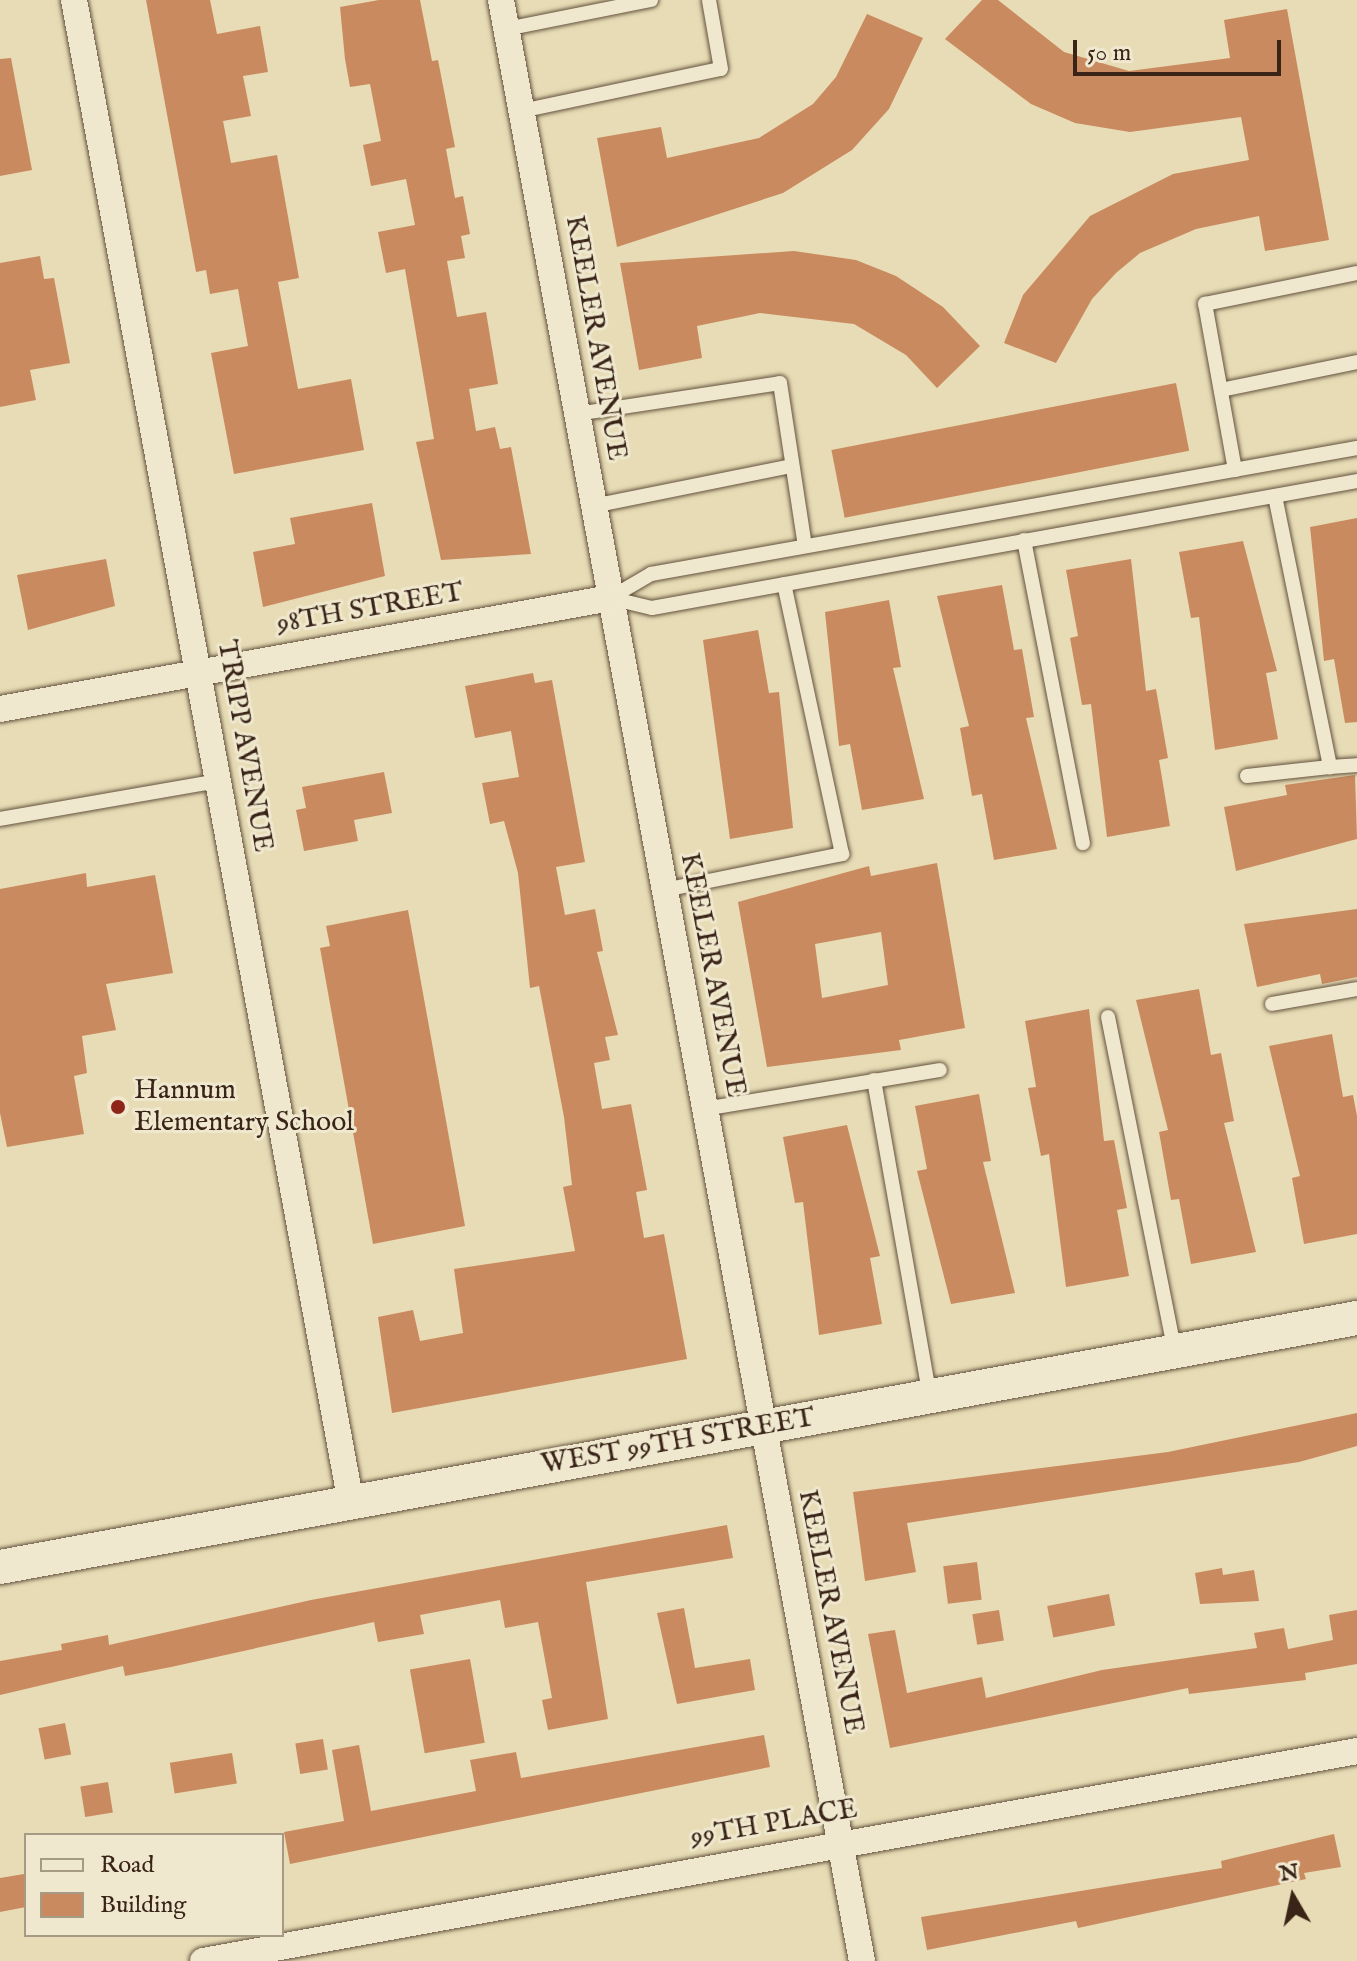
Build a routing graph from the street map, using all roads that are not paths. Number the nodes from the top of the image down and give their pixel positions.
1 (74, 0) edge
2 (501, 0) edge
3 (651, 0) edge
4 (709, 0) edge
5 (506, 29) junction
6 (521, 111) junction
7 (1357, 273) edge
8 (1357, 362) edge
9 (1221, 390) junction
10 (576, 414) junction
11 (1357, 448) edge
12 (792, 466) junction
13 (1235, 470) junction
14 (1357, 481) edge
15 (1275, 496) junction
16 (593, 506) junction
17 (1024, 540) junction
18 (805, 546) junction
19 (784, 584) junction
20 (610, 598) junction
21 (198, 673) junction
22 (0, 709) edge
23 (1357, 765) edge
24 (1330, 767) junction
25 (1247, 776) dead end
26 (218, 781) junction
27 (0, 819) edge
28 (1083, 843) dead end
29 (664, 890) junction
30 (1357, 989) edge
31 (1272, 1004) dead end
32 (1108, 1017) dead end
33 (940, 1070) dead end
34 (874, 1080) junction
35 (704, 1109) junction
36 (1357, 1318) edge
37 (1175, 1352) junction
38 (930, 1396) junction
39 (763, 1426) junction
40 (351, 1503) junction
41 (0, 1567) edge
42 (1357, 1751) edge
43 (841, 1844) junction
44 (203, 1961) edge
45 (862, 1961) edge

1 - 21 street, TRIPP AVENUE
2 - 5 street, KEELER AVENUE
3 - 5 lane
4 - 6 lane
5 - 6 street, KEELER AVENUE
6 - 10 street, KEELER AVENUE
7 - 9 lane
8 - 9 lane
9 - 13 lane
10 - 12 lane
10 - 16 street, KEELER AVENUE
11 - 13 lane
12 - 16 lane
12 - 18 lane
13 - 18 lane
14 - 15 lane
15 - 17 lane
15 - 24 lane
16 - 20 street, KEELER AVENUE
17 - 19 lane
17 - 28 lane
18 - 20 lane
19 - 20 lane
19 - 29 lane
20 - 21 street, 98TH STREET
20 - 29 street, KEELER AVENUE
21 - 22 street, 98TH STREET
21 - 26 street, TRIPP AVENUE
23 - 24 lane
24 - 25 lane
26 - 27 lane
26 - 40 street, TRIPP AVENUE
29 - 35 street, KEELER AVENUE
30 - 31 lane
32 - 37 lane
33 - 34 lane
34 - 35 lane
34 - 38 lane
35 - 39 street, KEELER AVENUE
36 - 37 street, WEST 99TH STREET
37 - 38 street, WEST 99TH STREET
38 - 39 street, WEST 99TH STREET
39 - 40 street, WEST 99TH STREET
39 - 43 street, KEELER AVENUE
40 - 41 street, WEST 99TH STREET
42 - 43 street, 99TH PLACE
43 - 44 street, 99TH PLACE
43 - 45 street, KEELER AVENUE

